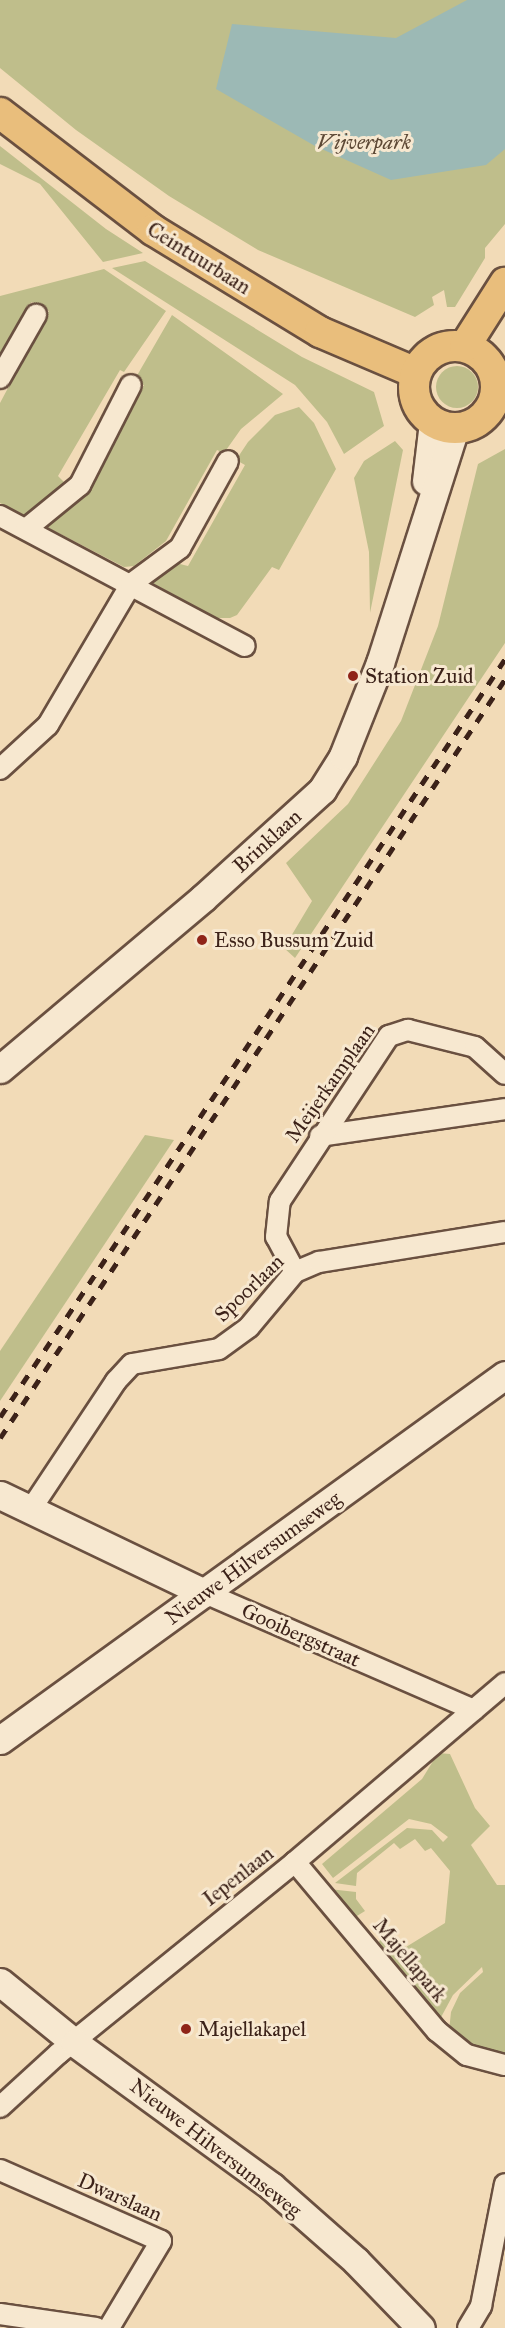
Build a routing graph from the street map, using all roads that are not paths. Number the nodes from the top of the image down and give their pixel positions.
1 (0, 113) edge
2 (505, 283) edge
3 (36, 315) dead end
4 (505, 316) edge
5 (475, 352) junction
6 (416, 373) junction
7 (0, 378) edge
8 (131, 385) dead end
9 (444, 425) junction
10 (228, 461) dead end
11 (0, 516) edge
12 (26, 529) junction
13 (131, 584) junction
14 (245, 646) dead end
15 (0, 769) edge
16 (0, 1069) edge
17 (505, 1074) edge
18 (505, 1109) edge
19 (320, 1136) junction
20 (505, 1232) edge
21 (295, 1272) junction
22 (505, 1375) edge
23 (0, 1495) edge
24 (31, 1509) junction
25 (205, 1593) junction
26 (505, 1683) edge
27 (474, 1710) junction
28 (0, 1740) edge
29 (295, 1862) junction
30 (0, 1982) edge
31 (75, 2043) junction
32 (505, 2065) edge
33 (0, 2107) edge
34 (0, 2170) edge
35 (505, 2184) edge
36 (0, 2314) edge
37 (43, 2326) edge
38 (96, 2328) edge
39 (109, 2328) edge
40 (422, 2328) edge
41 (468, 2328) edge

1 - 6 main road, Ceintuurbaan
2 - 5 main road
3 - 7 street
4 - 5 main road
5 - 6 main road
5 - 9 main road
6 - 9 main road
8 - 12 street
9 - 16 street, Brinklaan
10 - 13 street
11 - 12 street
12 - 13 street
13 - 14 street
13 - 15 street
17 - 19 street, Meijerkamplaan
18 - 19 street
19 - 21 street, Meijerkamplaan
20 - 21 street, Spoorlaan
21 - 24 street, Spoorlaan
22 - 25 street, Nieuwe Hilversumseweg
23 - 24 street, Gooibergstraat
24 - 25 street, Gooibergstraat
25 - 27 street, Gooibergstraat
25 - 28 street, Nieuwe Hilversumseweg
26 - 27 street, Iepenlaan
27 - 29 street, Iepenlaan
29 - 31 street, Iepenlaan
29 - 32 street, Majellapark
30 - 31 street, Nieuwe Hilversumseweg
31 - 33 street, Iepenlaan
31 - 40 street, Nieuwe Hilversumseweg
34 - 39 street, Dwarslaan
35 - 41 street
36 - 37 street
37 - 38 street

